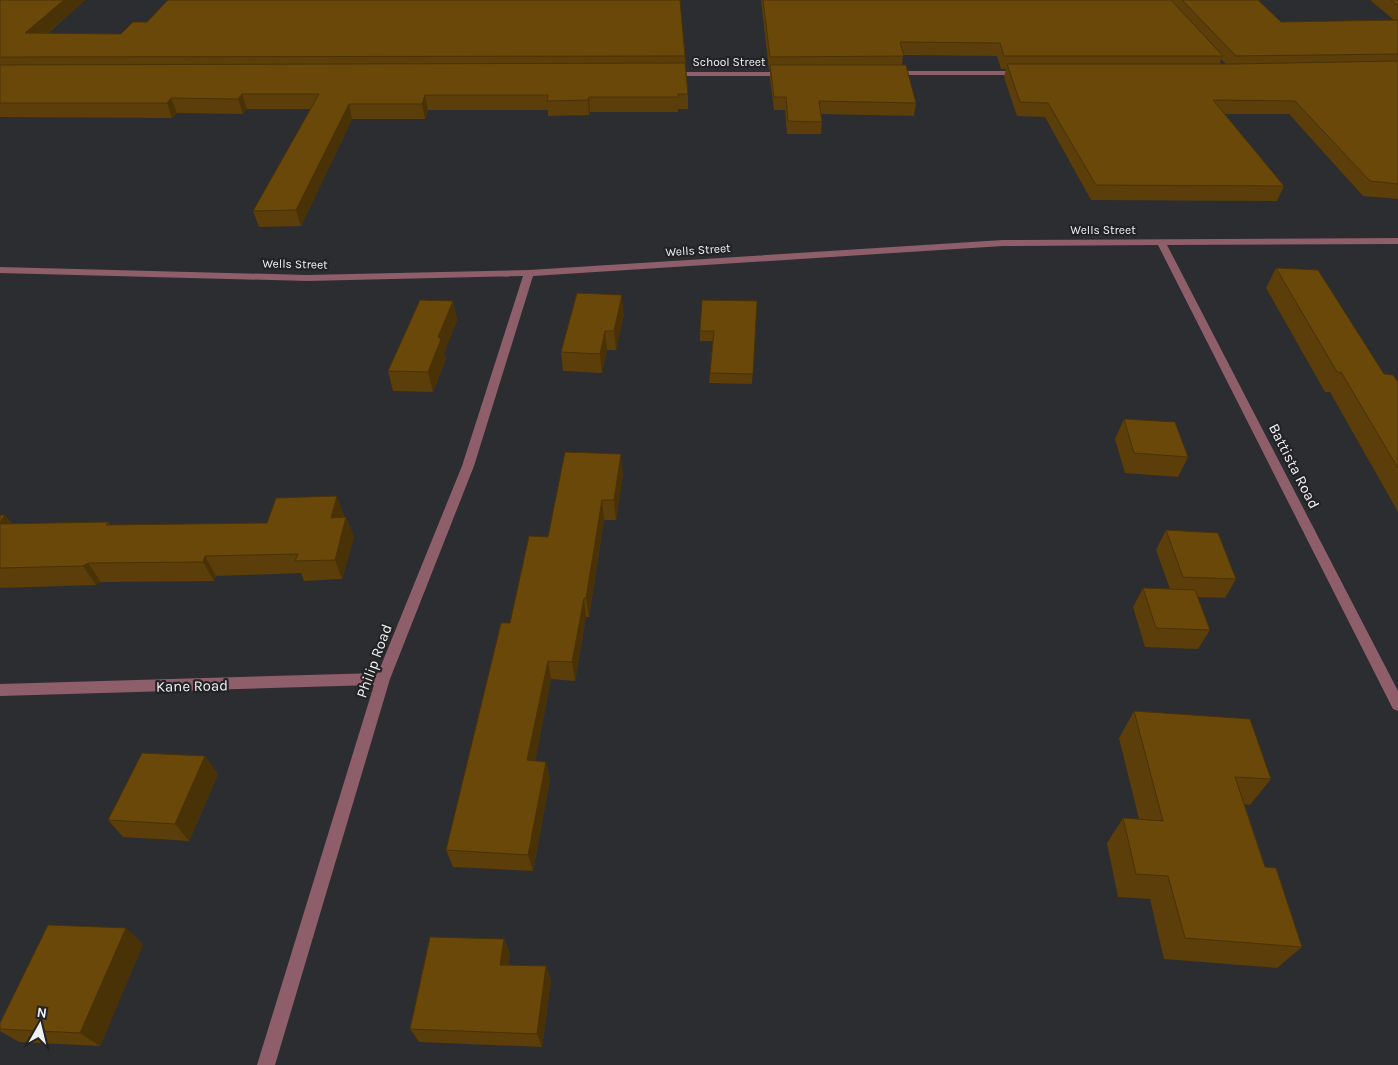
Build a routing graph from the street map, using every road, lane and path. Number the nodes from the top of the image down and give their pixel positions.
1 (1028, 73) edge
2 (659, 74) edge
3 (799, 74) edge
4 (879, 74) edge
5 (1398, 241) edge
6 (1161, 242) junction
7 (0, 270) edge
8 (529, 273) junction
9 (384, 679) junction
10 (0, 690) edge
11 (1398, 705) edge
12 (266, 1065) edge

1 - 4 street
2 - 3 street, School Street
5 - 6 street, Wells Street
6 - 8 street, Wells Street
6 - 11 street, Battista Road
7 - 8 street, Wells Street
8 - 9 street, Philip Road
9 - 10 street, Kane Road
9 - 12 street, Philip Road

